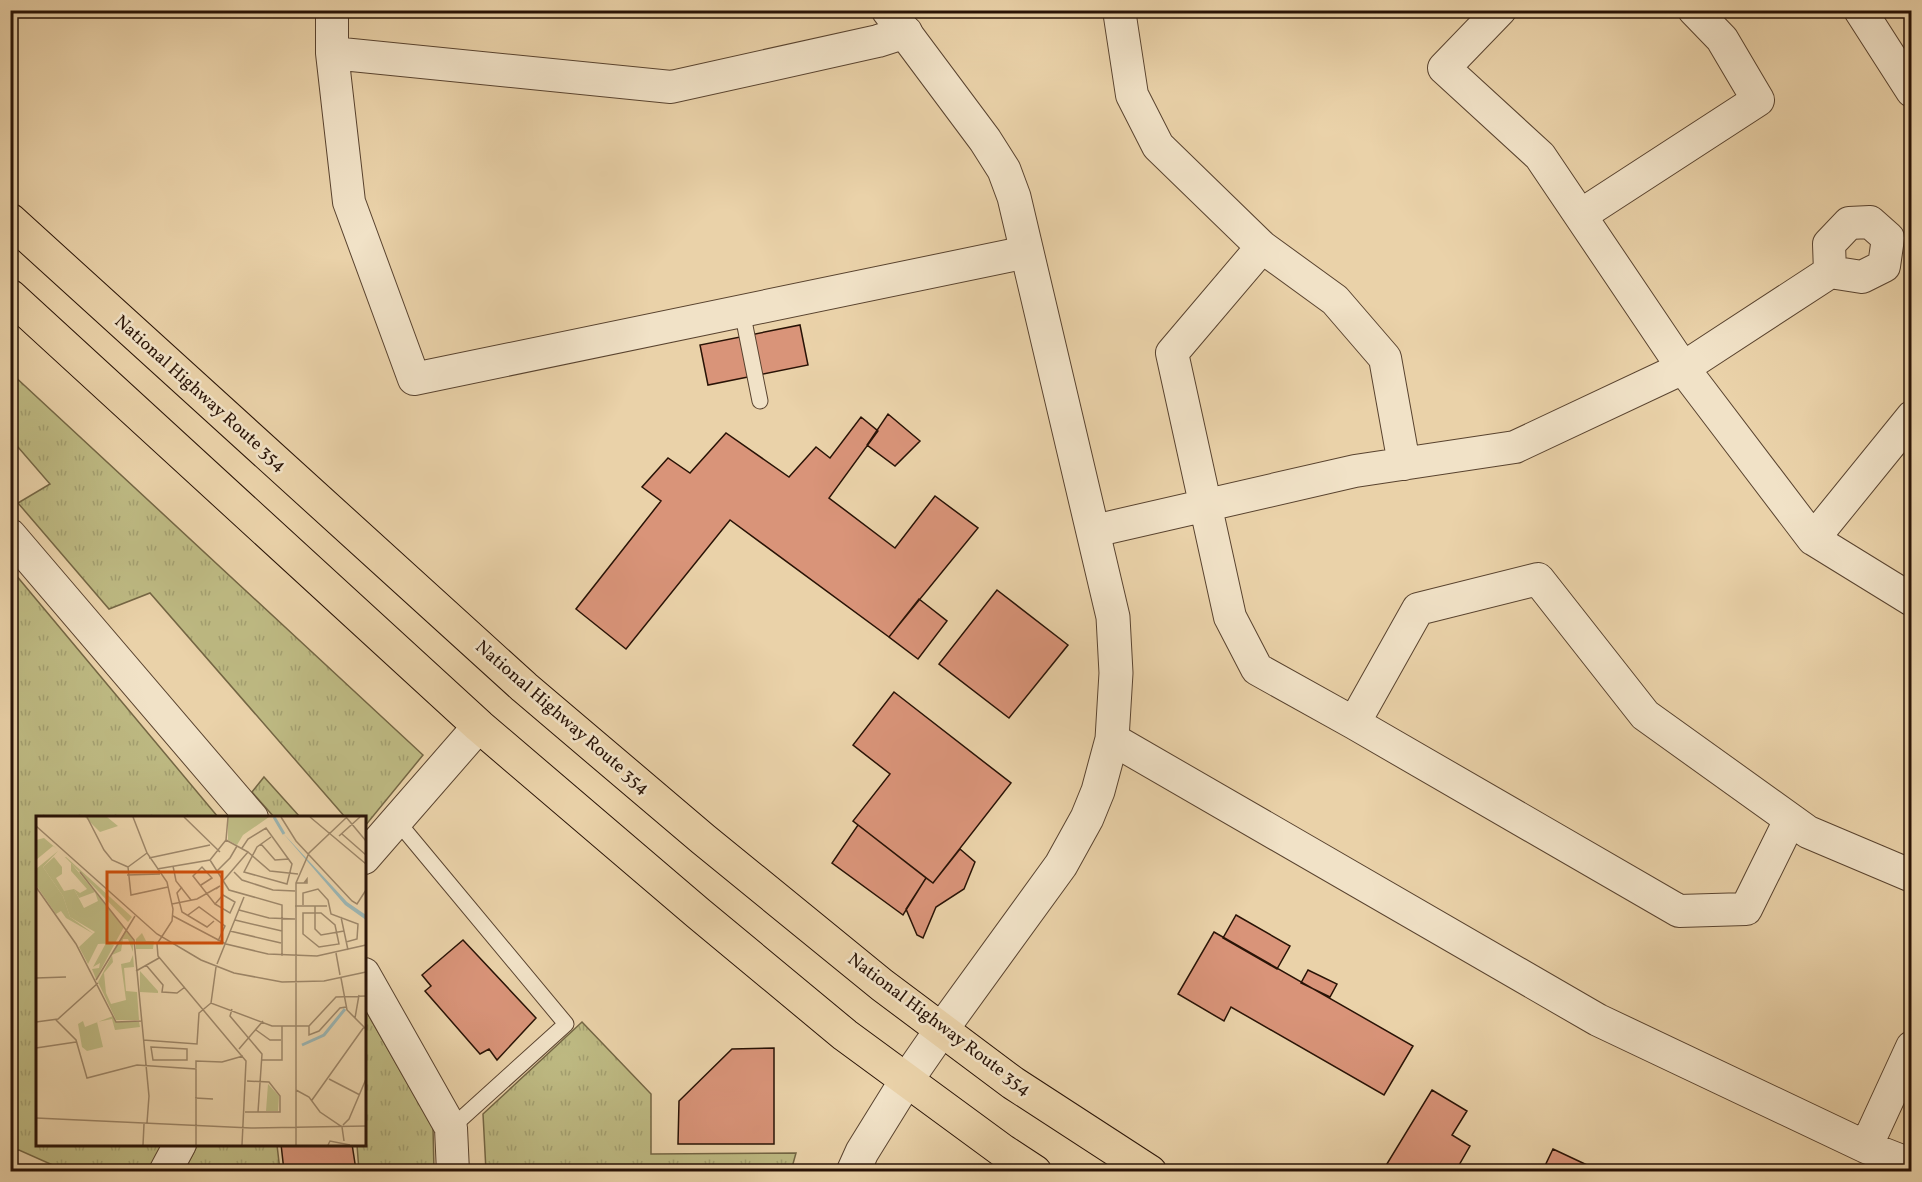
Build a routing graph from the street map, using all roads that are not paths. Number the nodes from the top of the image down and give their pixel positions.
1 (332, 10) edge
2 (1119, 10) edge
3 (1500, 10) edge
4 (1694, 10) edge
5 (1860, 10) edge
6 (897, 21) edge
7 (332, 53) junction
8 (1911, 91) edge
9 (1581, 215) junction
10 (10, 220) edge
11 (1262, 247) junction
12 (1027, 252) junction
13 (1830, 272) dead end
14 (10, 296) edge
15 (742, 311) junction
16 (1683, 368) junction
17 (760, 401) dead end
18 (1911, 417) edge
19 (1404, 464) junction
20 (1207, 506) junction
21 (1094, 531) junction
22 (10, 535) edge
23 (1813, 539) junction
24 (1911, 600) edge
25 (1353, 723) junction
26 (478, 726) junction
27 (1112, 739) junction
28 (250, 816) edge
29 (1790, 819) junction
30 (397, 821) junction
31 (366, 856) edge
32 (1911, 876) edge
33 (366, 978) edge
34 (942, 1029) junction
35 (1911, 1047) edge
36 (906, 1081) junction
37 (451, 1128) junction
38 (179, 1146) edge
39 (1866, 1147) junction
40 (1911, 1166) edge
41 (165, 1172) edge
42 (453, 1172) edge
43 (853, 1172) edge
44 (1035, 1172) edge
45 (1150, 1172) edge

1 - 7 street
2 - 11 street
3 - 9 street
4 - 9 street
5 - 8 street
6 - 7 street
6 - 12 street
7 - 15 street
9 - 16 street
10 - 34 highway, National Highway Route 354
11 - 19 street
11 - 20 street
12 - 15 street
12 - 21 street
13 - 16 street
14 - 26 highway
15 - 17 lane
16 - 19 street
16 - 23 street
18 - 23 street
19 - 20 street
20 - 21 street
20 - 25 street
21 - 27 street
22 - 28 street
23 - 24 street
25 - 29 street
25 - 29 street
26 - 30 street
26 - 36 highway
27 - 34 street
27 - 39 street
29 - 32 street
30 - 31 street
30 - 37 lane
33 - 37 street
34 - 36 street
34 - 45 highway, National Highway Route 354
35 - 39 street
36 - 43 street
36 - 44 highway
37 - 42 street
38 - 41 street
39 - 40 street

